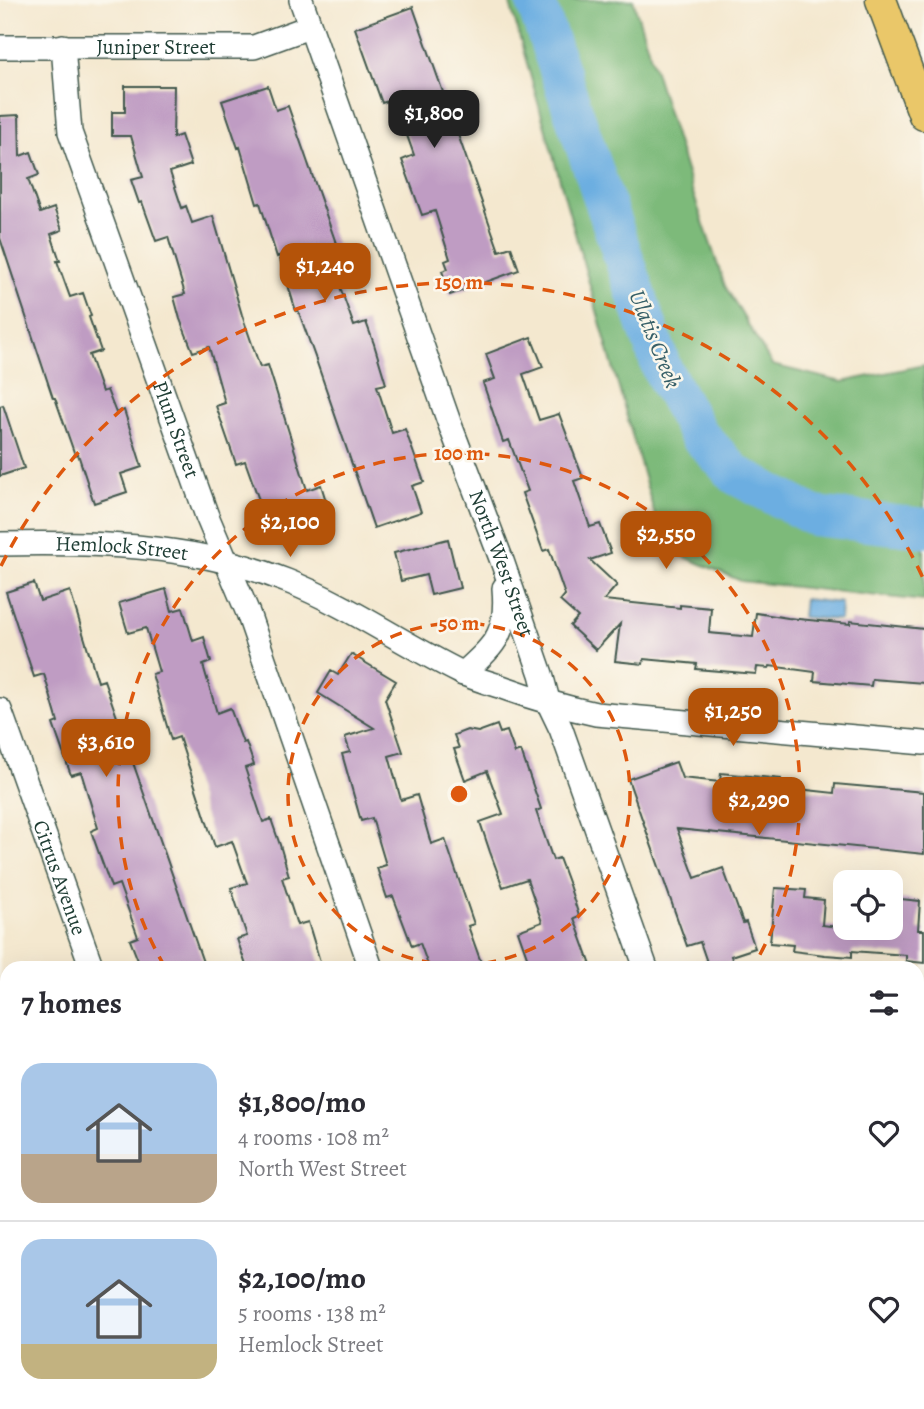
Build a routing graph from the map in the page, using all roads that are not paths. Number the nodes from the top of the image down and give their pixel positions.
1 (301, 0) edge
2 (881, 0) edge
3 (309, 27) junction
4 (63, 46) junction
5 (0, 47) edge
6 (924, 115) edge
7 (0, 544) edge
8 (225, 560) junction
9 (502, 561) junction
10 (463, 674) junction
11 (549, 704) junction
12 (0, 710) edge
13 (924, 743) edge
14 (5, 745) edge
15 (89, 961) edge
16 (369, 961) edge
17 (644, 961) edge

1 - 3 street, North West Street
2 - 6 main road
3 - 4 street, Juniper Street
3 - 9 street, North West Street
4 - 5 street, Juniper Street
4 - 8 street, Plum Street
7 - 8 street, Hemlock Street
8 - 10 street, Hemlock Street
8 - 16 street, Plum Street
9 - 10 street
9 - 11 street, North West Street
10 - 11 street, Hemlock Street
11 - 13 street, Hemlock Street
11 - 17 street, North West Street
12 - 14 street, Citrus Avenue
14 - 15 street, Citrus Avenue

